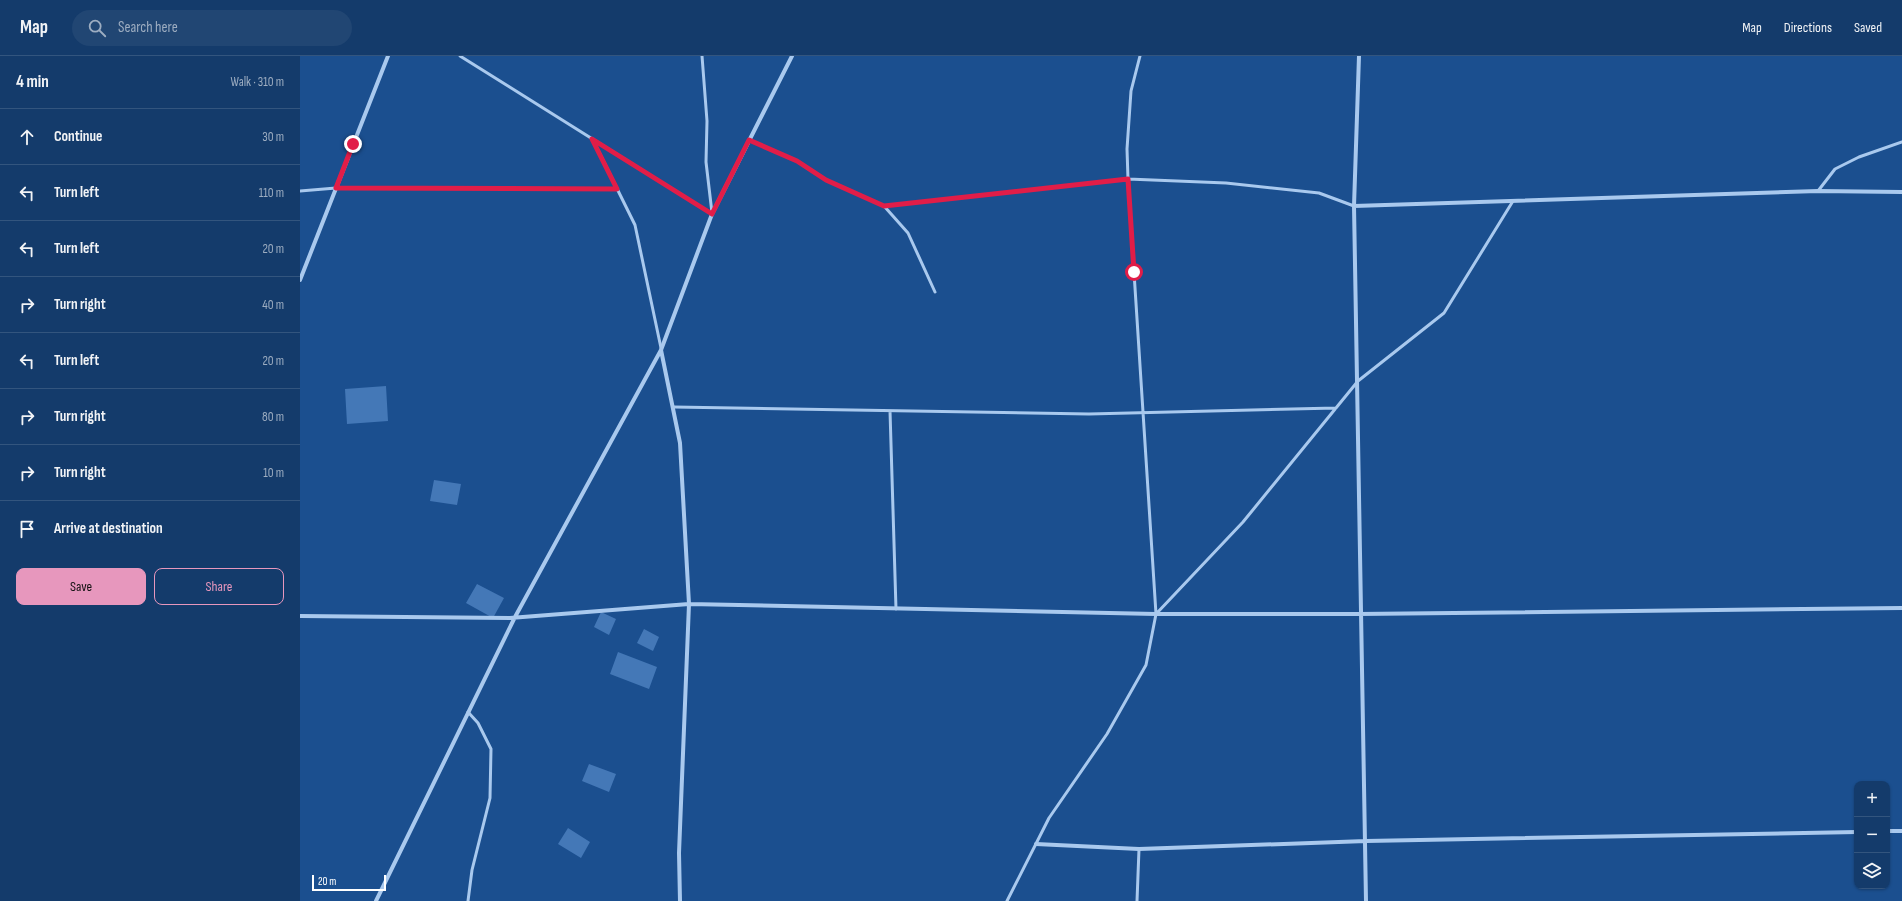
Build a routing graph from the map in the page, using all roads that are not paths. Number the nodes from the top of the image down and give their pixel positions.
1 (388, 56) edge
2 (460, 56) edge
3 (702, 56) edge
4 (792, 56) edge
5 (1140, 56) edge
6 (1359, 56) edge
7 (592, 139) junction
8 (749, 140) junction
9 (1902, 142) edge
10 (1128, 179) junction
11 (336, 188) junction
12 (617, 189) junction
13 (300, 191) edge
14 (1818, 191) junction
15 (1902, 192) edge
16 (1513, 201) junction
17 (884, 206) junction
18 (1354, 206) junction
19 (712, 214) junction
20 (300, 280) edge
21 (935, 292) dead end
22 (661, 350) junction
23 (1358, 381) junction
24 (674, 407) junction
25 (1336, 408) junction
26 (890, 410) junction
27 (1143, 412) junction
28 (689, 604) junction
29 (1902, 608) edge
30 (896, 609) junction
31 (1156, 614) junction
32 (1362, 614) junction
33 (300, 616) edge
34 (515, 617) junction
35 (468, 712) junction
36 (1890, 831) edge
37 (1902, 831) edge
38 (1854, 832) edge
39 (1366, 841) junction
40 (1036, 844) junction
41 (1139, 849) junction
42 (376, 901) edge
43 (468, 901) edge
44 (680, 901) edge
45 (1007, 901) edge
46 (1137, 901) edge
47 (1366, 901) edge

1 - 11 street
2 - 7 lane
3 - 19 lane
4 - 8 street
5 - 10 lane
6 - 18 street
7 - 12 lane
7 - 19 lane
8 - 17 lane
8 - 19 street
9 - 14 lane
10 - 17 lane
10 - 18 lane
10 - 27 lane
11 - 12 lane
11 - 13 lane
11 - 20 street
12 - 22 lane
14 - 15 street
14 - 16 street
16 - 18 street
16 - 23 lane
17 - 21 lane
18 - 23 street
19 - 22 street
22 - 24 street
22 - 34 street
23 - 25 lane
23 - 32 street
24 - 26 lane
24 - 28 street
25 - 27 lane
25 - 31 lane
26 - 27 lane
26 - 30 lane
27 - 31 lane
28 - 30 street
28 - 34 street
28 - 44 street
29 - 32 street
30 - 31 street
31 - 32 street
31 - 40 lane
32 - 39 street
33 - 34 street
34 - 35 street
35 - 42 street
35 - 43 lane
36 - 37 street
38 - 39 street
39 - 41 street
39 - 47 street
40 - 41 street
40 - 45 lane
41 - 46 lane

